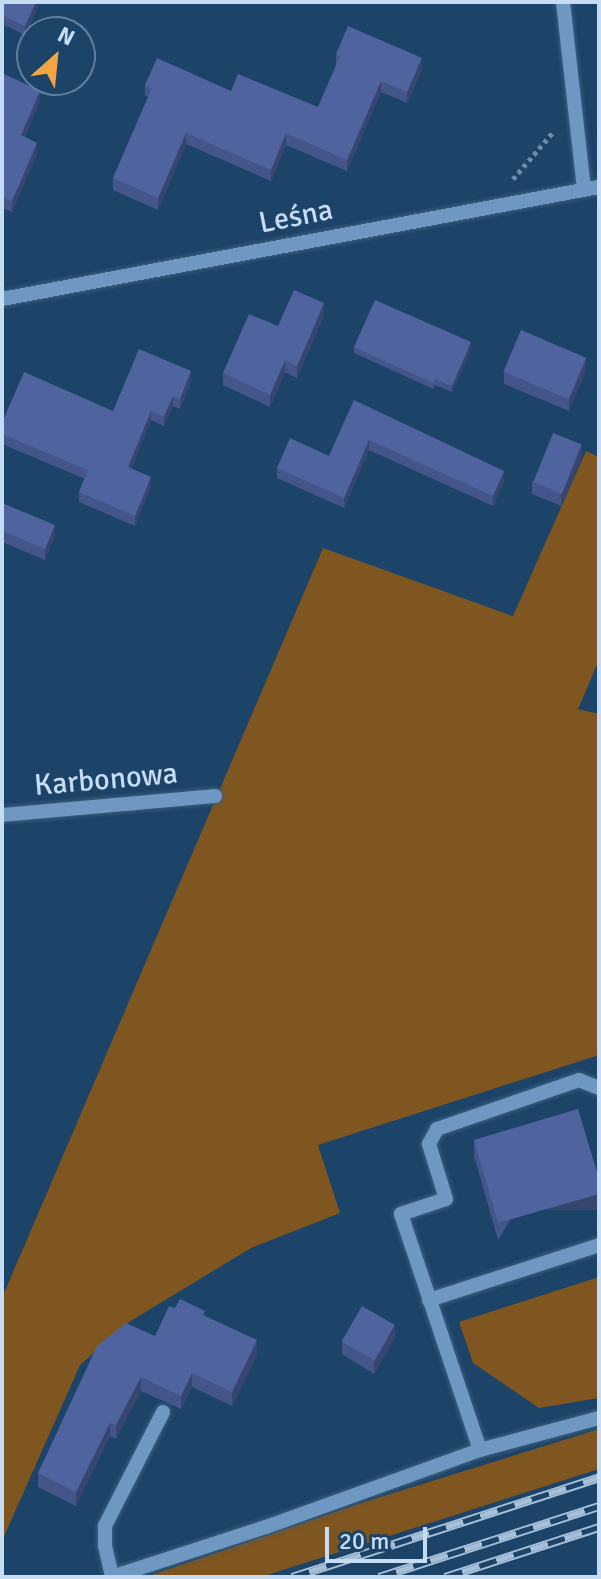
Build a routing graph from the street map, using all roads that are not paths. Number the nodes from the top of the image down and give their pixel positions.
1 (563, 2) edge
2 (592, 188) edge
3 (2, 299) edge
4 (215, 796) dead end
5 (2, 815) edge
6 (599, 1088) edge
7 (599, 1245) edge
8 (429, 1300) junction
9 (163, 1412) dead end
10 (599, 1418) edge
11 (480, 1450) junction

1 - 2 street
2 - 3 street, Leśna
4 - 5 street, Karbonowa
6 - 8 street
7 - 8 street
8 - 11 street
9 - 11 street
10 - 11 street

